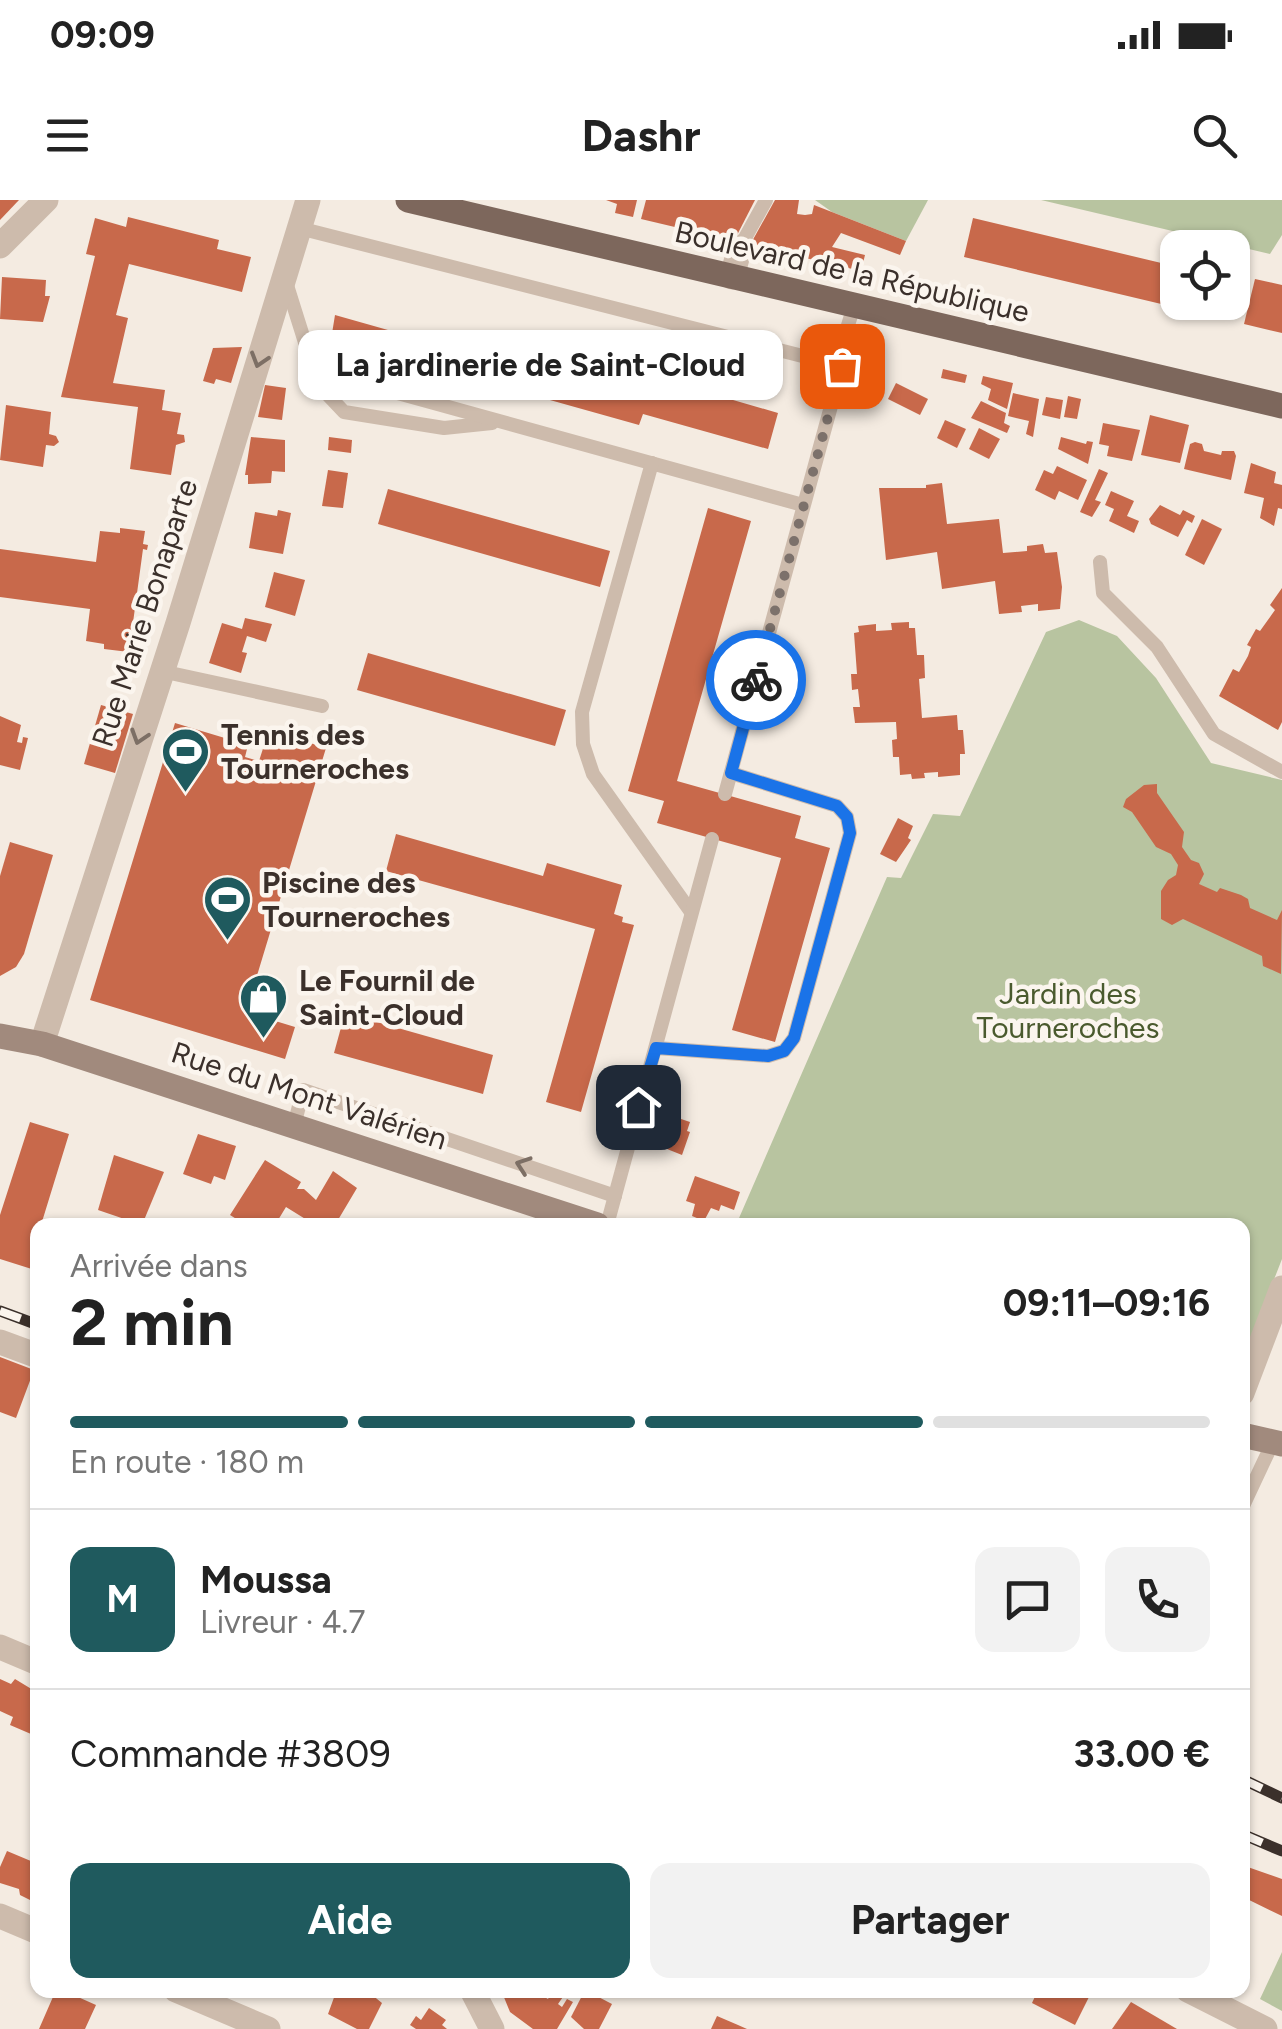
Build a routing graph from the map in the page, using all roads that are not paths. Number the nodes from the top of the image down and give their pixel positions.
1 (46, 200) edge
2 (308, 200) edge
3 (408, 200) edge
4 (766, 200) edge
5 (300, 228) junction
6 (0, 246) edge
7 (740, 246) joint
8 (284, 277) junction
9 (732, 277) junction
10 (854, 306) junction
11 (842, 366) junction
12 (336, 376) dead end
13 (1282, 406) edge
14 (502, 422) junction
15 (652, 463) junction
16 (803, 505) junction
17 (1100, 562) dead end
18 (161, 671) junction
19 (322, 706) dead end
20 (1282, 772) edge
21 (731, 773) junction
22 (725, 794) dead end
23 (712, 839) dead end
24 (691, 912) junction
25 (0, 1036) edge
26 (42, 1044) junction
27 (656, 1048) junction
28 (294, 1126) junction
29 (616, 1196) junction
30 (575, 1218) edge
31 (609, 1218) edge
32 (1282, 1288) edge
33 (0, 1342) edge
34 (30, 1353) edge
35 (1250, 1372) edge
36 (1250, 1437) edge
37 (1277, 1443) edge
38 (1250, 1493) edge
39 (0, 1647) edge
40 (30, 1660) edge
41 (0, 1916) edge
42 (30, 1929) edge
43 (195, 1998) edge
44 (476, 1998) edge
45 (1227, 1998) edge
46 (268, 2029) edge
47 (492, 2029) edge
48 (1265, 2029) edge

1 - 6 street
2 - 5 street, Rue Marie Bonaparte
3 - 9 main road, Boulevard de la République
4 - 7 lane
5 - 8 street, Rue Marie Bonaparte
5 - 11 lane
7 - 9 street
8 - 14 lane
8 -> 18 street, Rue Marie Bonaparte
9 - 10 main road, Boulevard de la République
10 - 11 lane
10 - 13 main road, Boulevard de la République
11 - 16 lane
12 - 14 lane
14 - 15 lane
15 - 16 lane
15 - 24 lane
16 - 21 lane
17 - 20 lane
18 - 19 lane
18 -> 26 street, Rue Marie Bonaparte
21 - 22 lane
21 - 27 lane
23 - 24 lane
24 - 27 lane
25 - 26 main road, Rue du Mont Valérien
26 - 28 main road, Rue du Mont Valérien
27 - 29 lane
29 -> 28 lane
28 - 30 main road, Rue du Mont Valérien
29 - 31 lane
32 - 35 street
33 - 34 street
36 - 37 main road
37 - 38 lane
39 - 40 street
41 - 42 street
43 - 46 street
44 - 47 street
45 - 48 street

